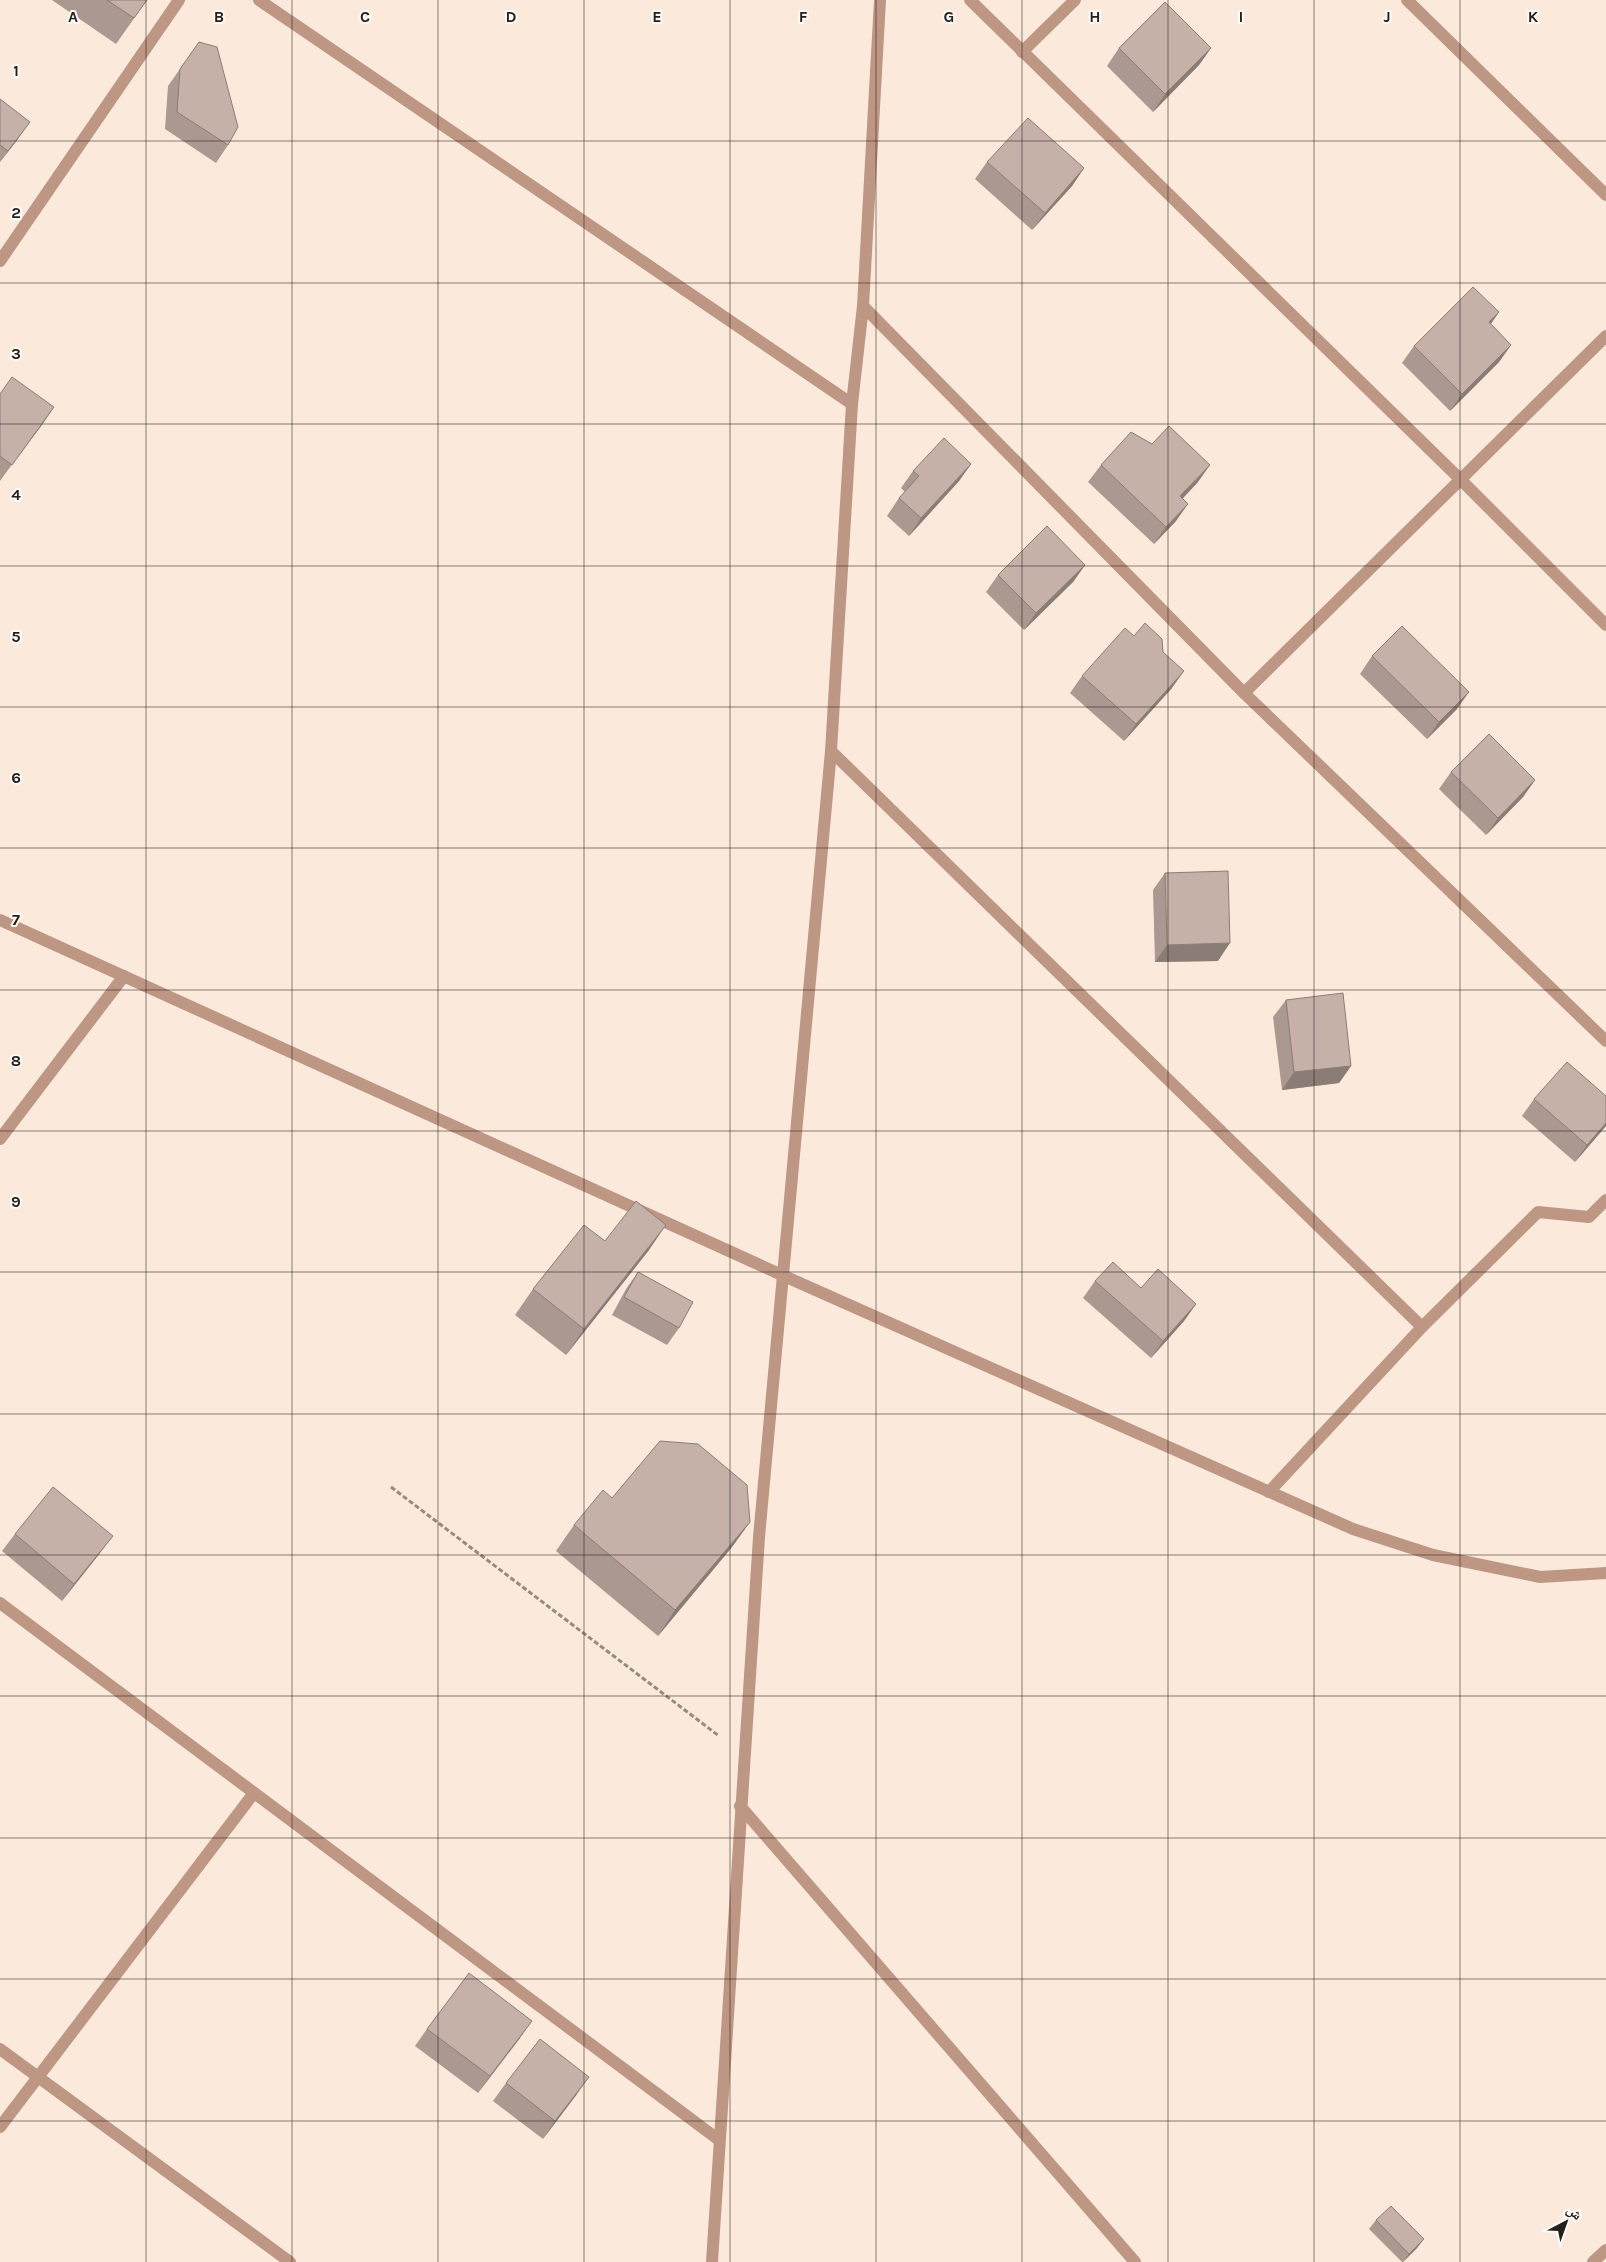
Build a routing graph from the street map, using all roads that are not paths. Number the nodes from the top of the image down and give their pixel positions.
1 (179, 0) edge
2 (259, 0) edge
3 (880, 0) edge
4 (970, 0) edge
5 (1075, 0) edge
6 (1407, 0) edge
7 (1022, 52) junction
8 (1606, 195) edge
9 (0, 261) edge
10 (863, 306) junction
11 (1606, 336) edge
12 (852, 404) junction
13 (1461, 480) junction
14 (1606, 625) edge
15 (1244, 693) junction
16 (831, 752) junction
17 (0, 920) edge
18 (124, 976) junction
19 (1606, 1041) edge
20 (0, 1139) edge
21 (1606, 1200) edge
22 (784, 1276) junction
23 (1422, 1327) junction
24 (1269, 1492) junction
25 (1606, 1572) edge
26 (0, 1603) edge
27 (254, 1793) junction
28 (740, 1806) junction
29 (0, 2049) edge
30 (38, 2077) junction
31 (0, 2127) edge
32 (719, 2140) junction
33 (1606, 2250) edge
34 (290, 2262) edge
35 (712, 2262) edge
36 (1135, 2262) edge
37 (1593, 2262) edge

1 - 9 street
2 - 12 street
3 - 10 street
4 - 7 street
5 - 7 street
6 - 8 street
7 - 13 street
10 - 12 street
10 - 15 street
11 - 13 street
12 - 16 street
13 - 14 street
13 - 15 street
15 - 19 street
16 - 22 street
16 - 23 street
17 - 18 street
18 - 20 street
18 - 22 street
21 - 23 street
22 - 24 street
22 - 28 street
23 - 24 street
24 - 25 street
26 - 27 street
27 - 30 street
27 - 32 street
28 - 32 street
28 - 36 street
29 - 30 street
30 - 31 street
30 - 34 street
32 - 35 street
33 - 37 street

